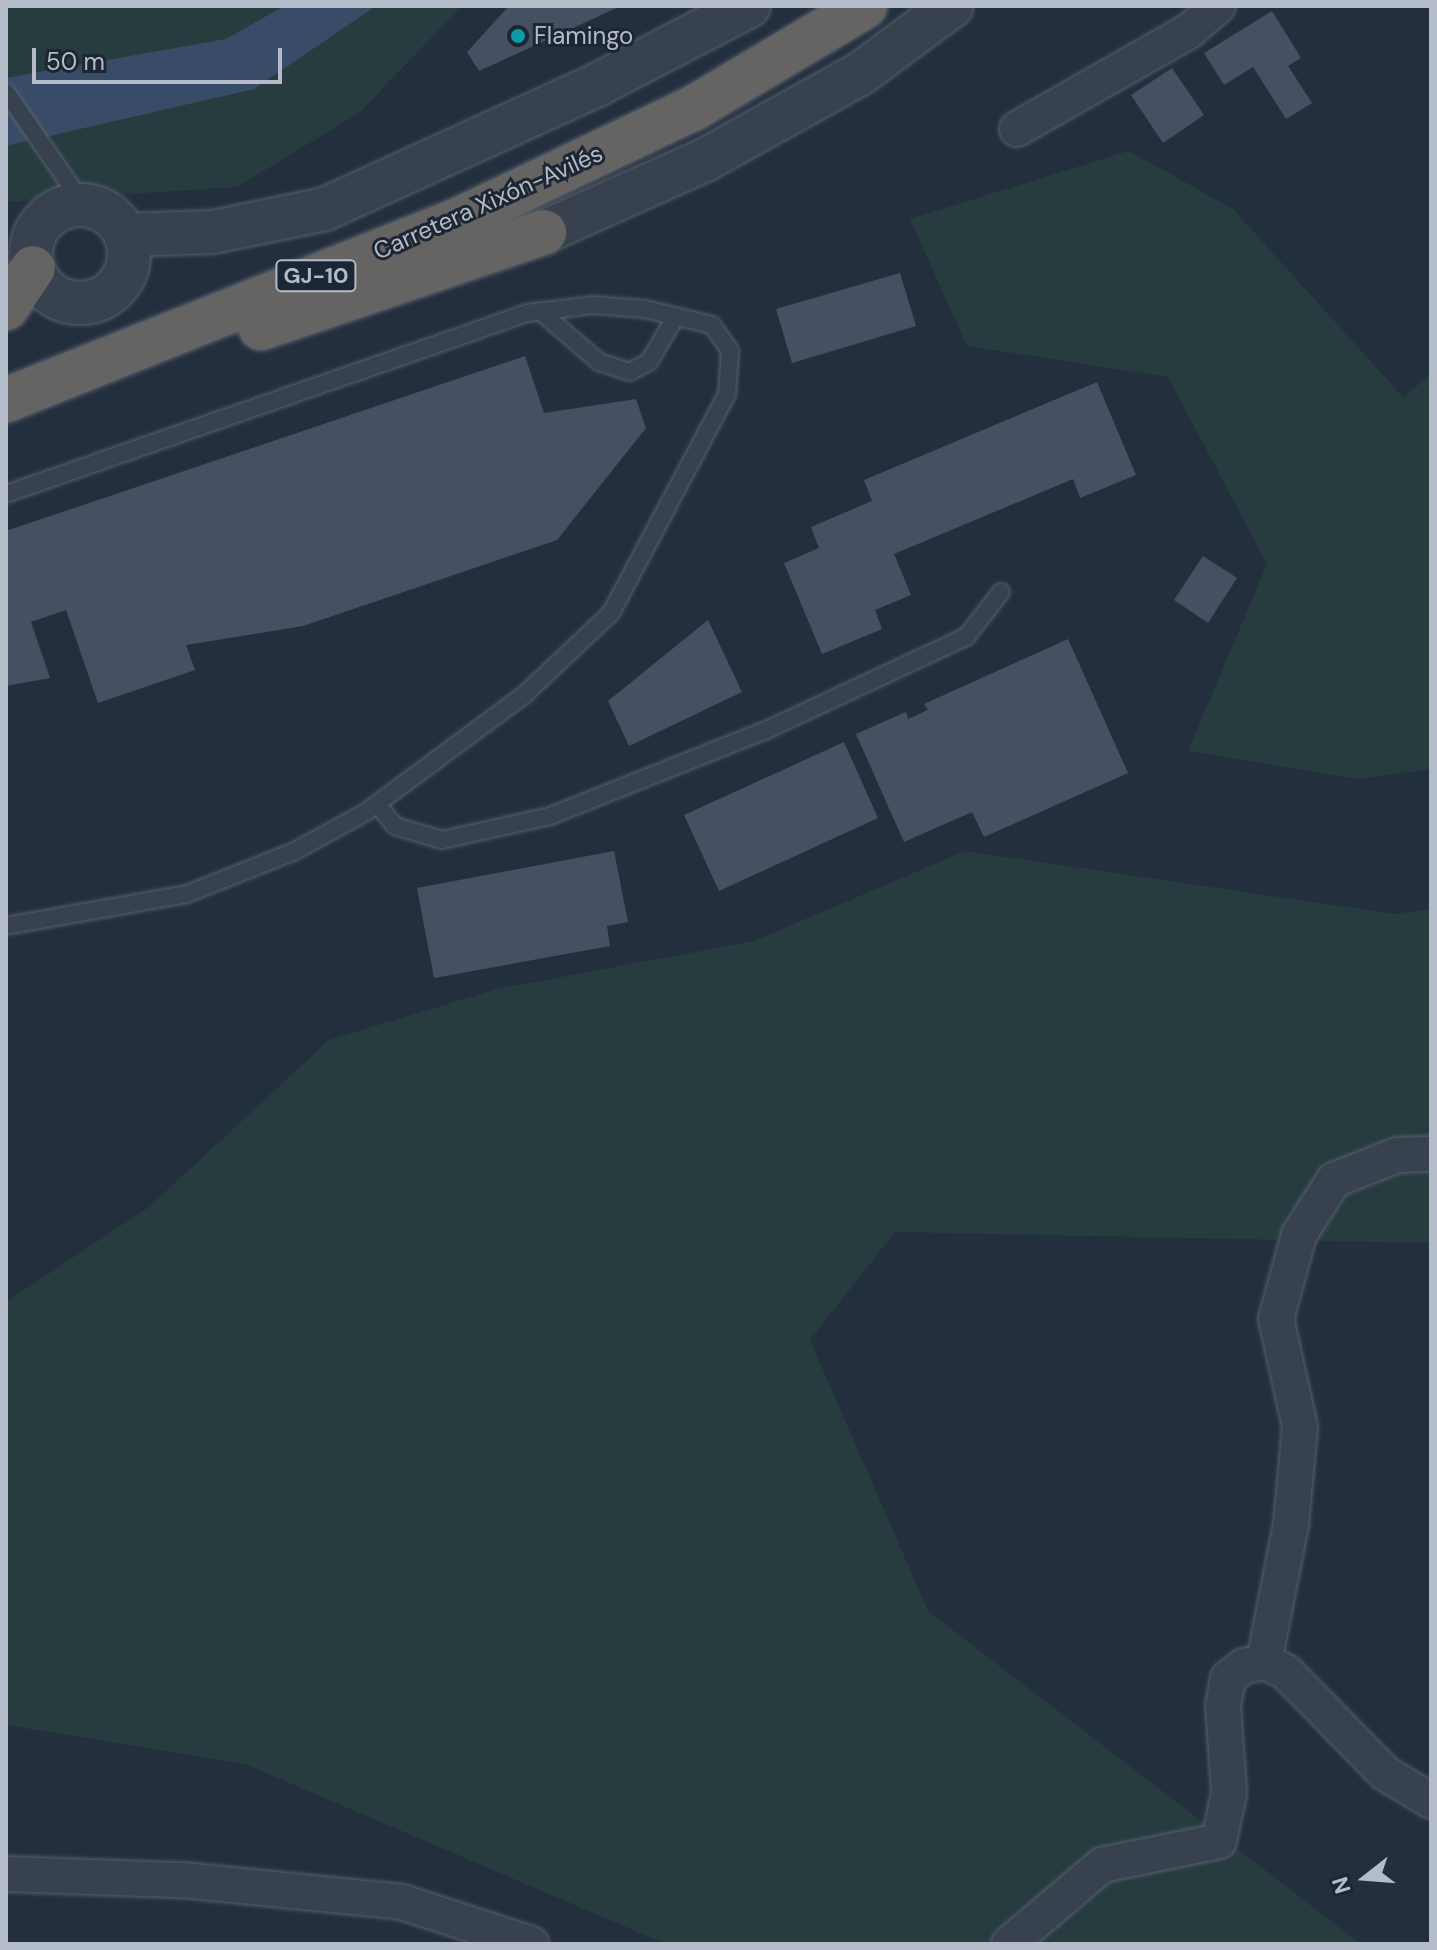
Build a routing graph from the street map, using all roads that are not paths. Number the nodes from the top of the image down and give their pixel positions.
1 (749, 6) edge
2 (865, 6) edge
3 (952, 6) edge
4 (1218, 6) edge
5 (6, 92) edge
6 (1017, 129) dead end
7 (84, 205) junction
8 (544, 232) joint
9 (126, 235) junction
10 (33, 268) junction
11 (6, 308) edge
12 (540, 311) junction
13 (676, 316) junction
14 (6, 403) edge
15 (6, 494) edge
16 (1001, 592) dead end
17 (377, 804) junction
18 (6, 926) edge
19 (1431, 1154) edge
20 (1264, 1662) junction
21 (1431, 1801) edge
22 (6, 1874) edge
23 (531, 1944) edge
24 (1009, 1944) edge

1 - 9 street
2 - 14 highway, Carretera Xixón-Avilés / GJ-10
3 - 8 street
4 - 6 street
5 - 7 lane
7 - 9 street
7 - 10 street
8 - 14 highway
9 - 10 street
10 - 11 highway
12 - 13 lane
12 - 13 lane
12 - 15 lane
13 - 17 lane
16 - 17 lane
17 - 18 lane
19 - 20 street
20 - 21 street
20 - 24 street
22 - 23 street

